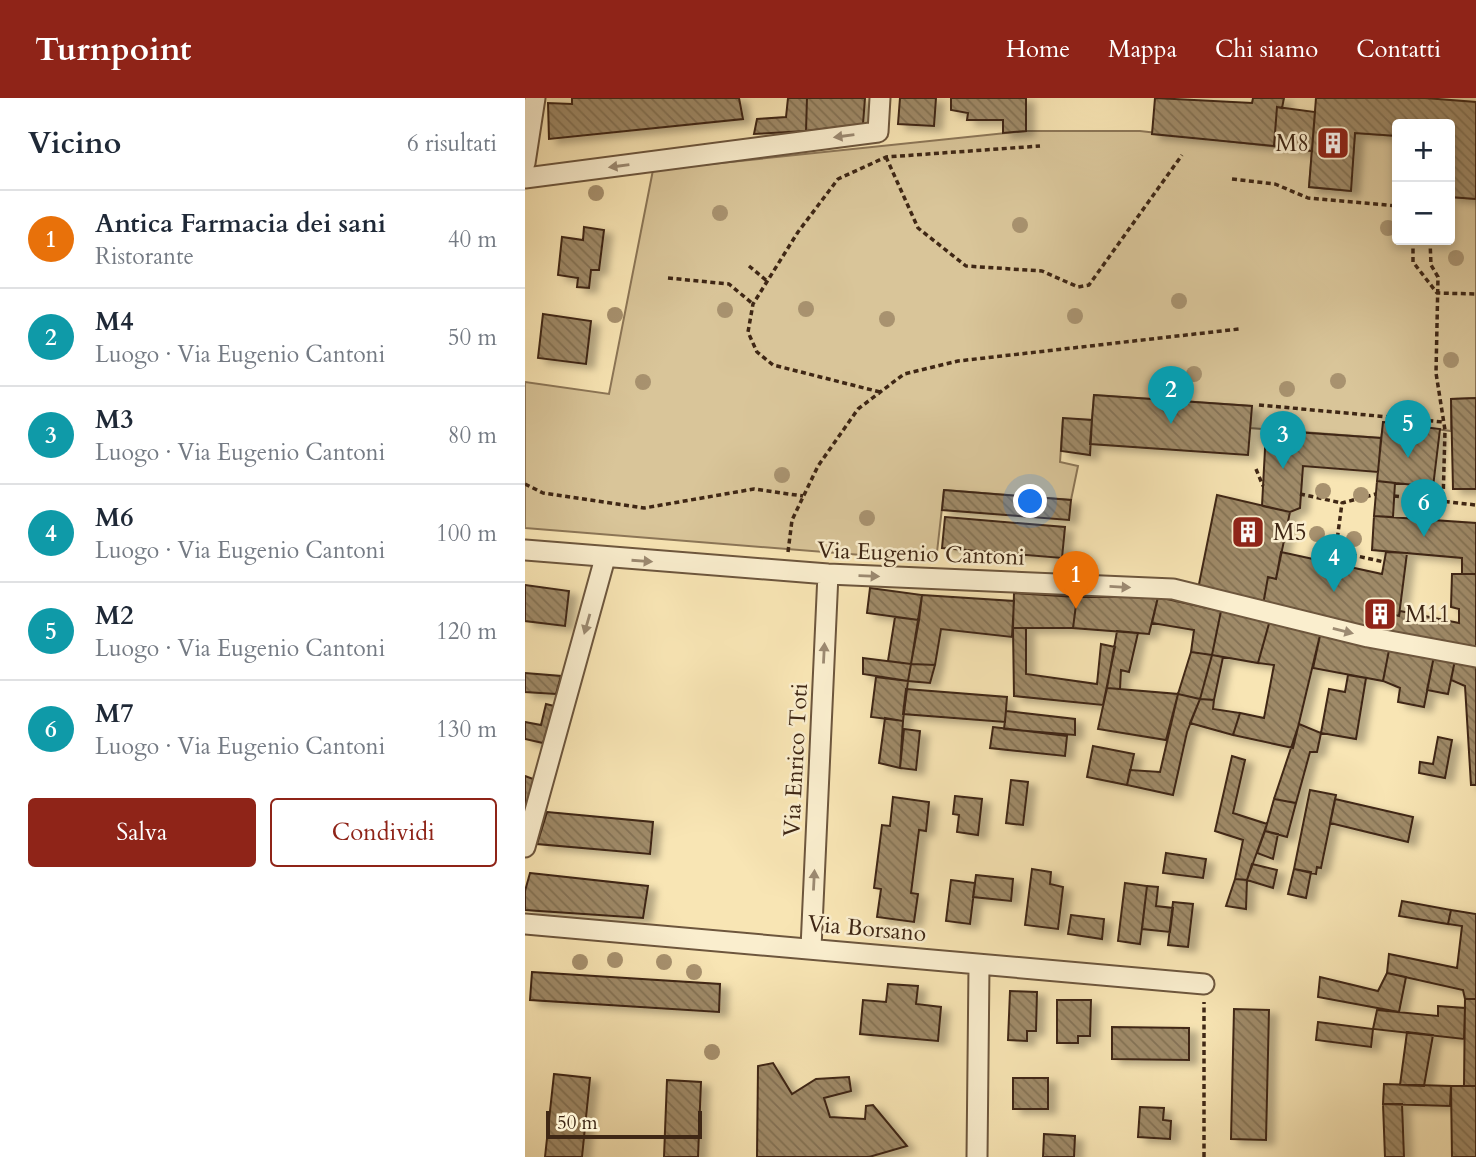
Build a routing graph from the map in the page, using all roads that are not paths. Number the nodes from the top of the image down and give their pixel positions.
1 (535, 98) edge
2 (880, 98) edge
3 (525, 163) edge
4 (525, 178) edge
5 (525, 550) edge
6 (605, 558) junction
7 (828, 574) junction
8 (1476, 657) edge
9 (525, 848) edge
10 (525, 924) edge
11 (811, 948) junction
12 (979, 967) junction
13 (1204, 984) road end
14 (977, 1157) edge

1 - 3 street
2 -> 4 street
5 - 6 street, Via Eugenio Cantoni
6 -> 7 street, Via Eugenio Cantoni
6 -> 9 street
7 -> 8 street, Via Eugenio Cantoni
11 -> 7 street, Via Enrico Toti
10 - 11 street, Via Borsano
11 - 12 street, Via Borsano
12 - 13 street, Via Borsano
12 - 14 street

